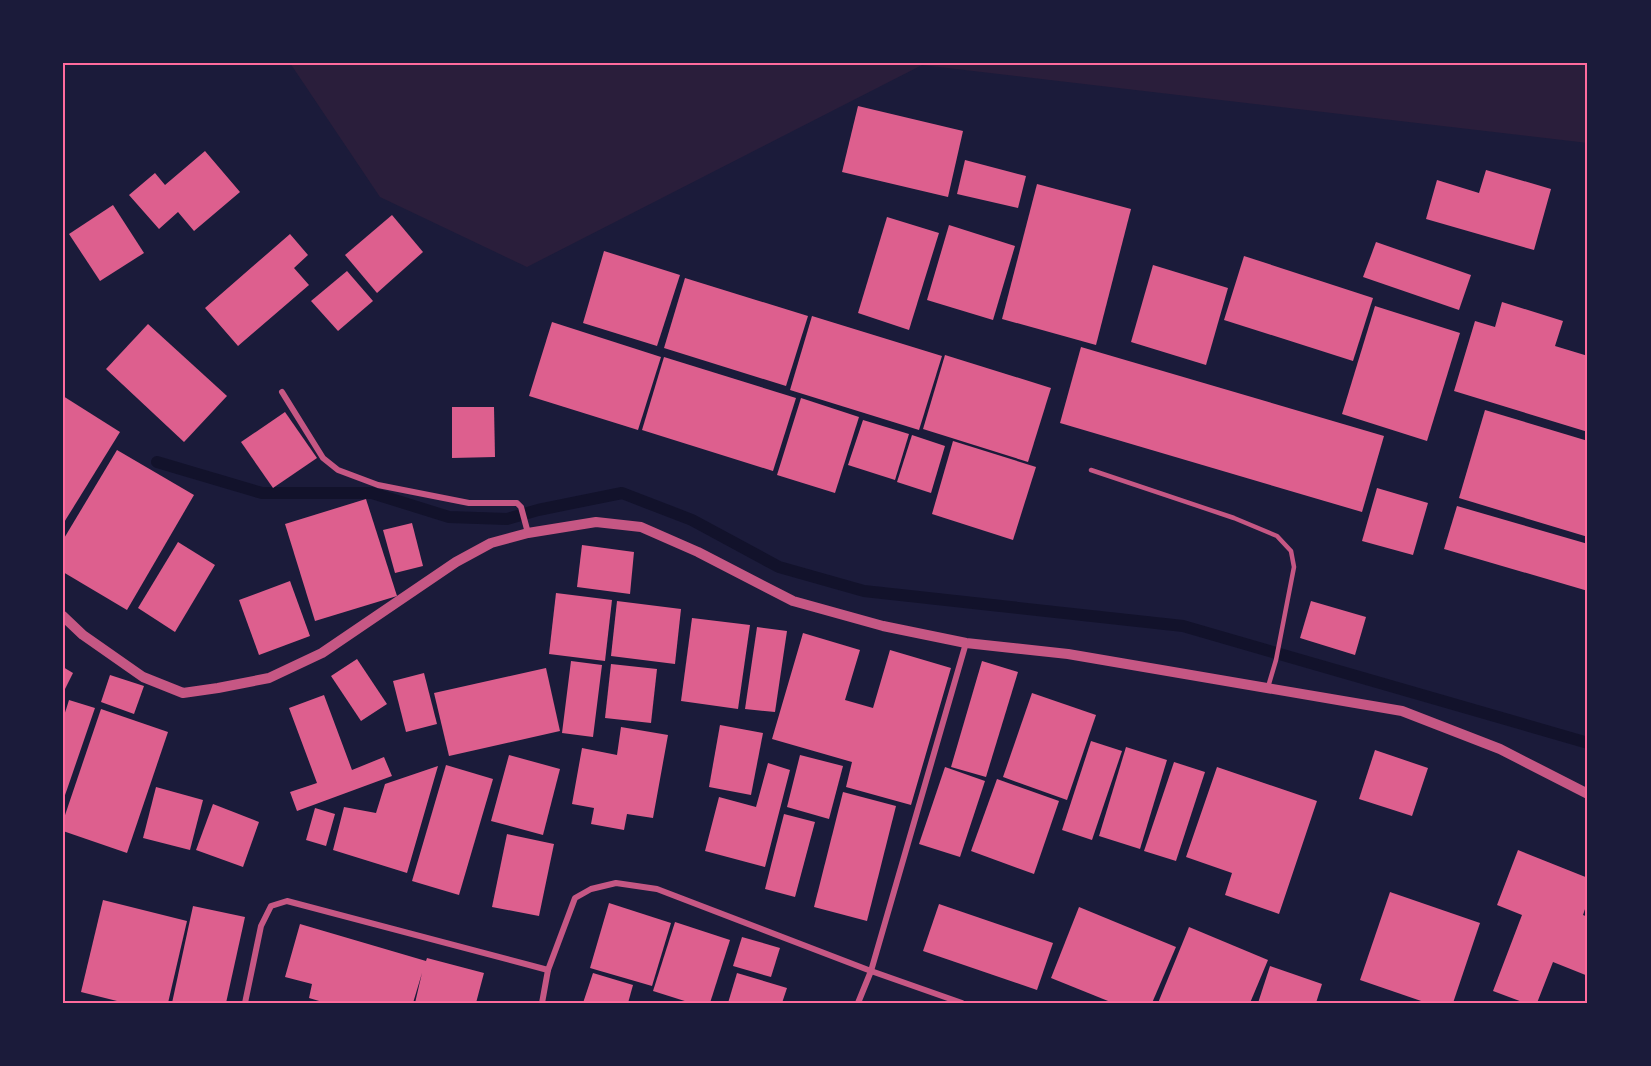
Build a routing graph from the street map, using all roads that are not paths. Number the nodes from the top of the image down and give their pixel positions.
1 (282, 392) dead end
2 (1091, 470) dead end
3 (527, 528) junction
4 (63, 616) edge
5 (966, 643) junction
6 (1268, 688) junction
7 (1588, 794) edge
8 (548, 970) junction
9 (871, 971) junction
10 (245, 1003) edge
11 (542, 1003) edge
12 (858, 1003) edge
13 (962, 1003) edge

1 - 3 street
2 - 6 lane
3 - 4 street
3 - 5 street
5 - 6 street
5 - 9 street
6 - 7 street
8 - 9 street
8 - 10 street
8 - 11 street
9 - 12 street
9 - 13 street

